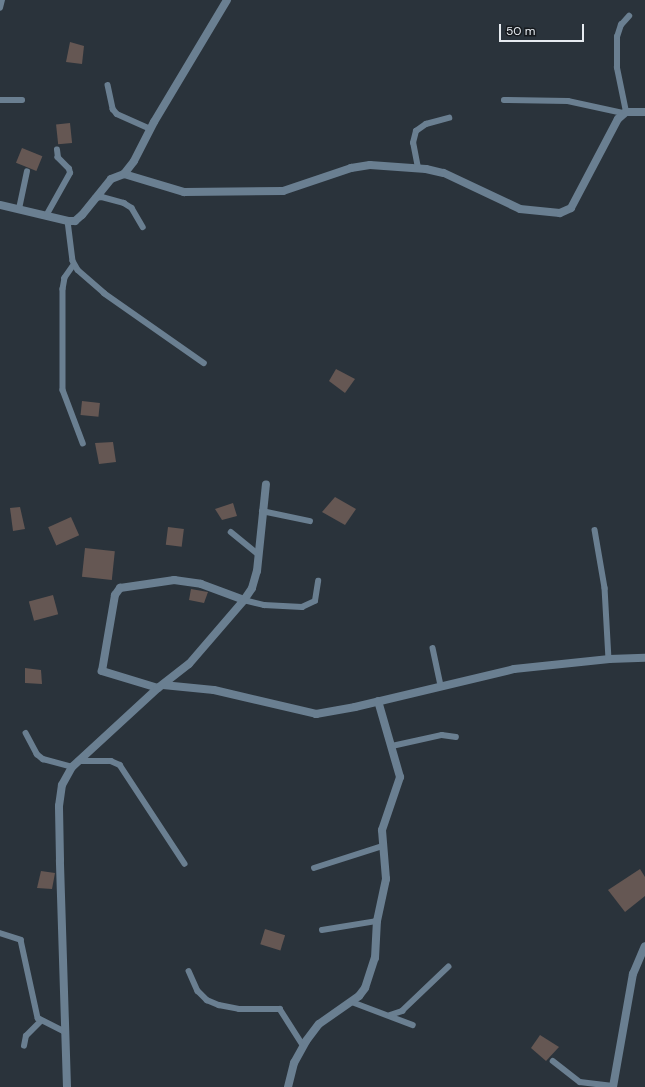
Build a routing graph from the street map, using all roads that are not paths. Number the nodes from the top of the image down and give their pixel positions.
1 (2, 0) edge
2 (227, 0) edge
3 (0, 8) edge
4 (629, 16) dead end
5 (108, 86) dead end
6 (0, 100) edge
7 (22, 100) dead end
8 (504, 100) dead end
9 (624, 112) junction
10 (645, 112) edge
11 (449, 118) dead end
12 (151, 129) junction
13 (57, 150) dead end
14 (418, 168) junction
15 (27, 172) dead end
16 (124, 174) junction
17 (95, 198) junction
18 (0, 205) edge
19 (19, 209) junction
20 (46, 216) junction
21 (68, 221) junction
22 (143, 227) dead end
23 (74, 265) junction
24 (204, 363) dead end
25 (83, 443) dead end
26 (266, 484) dead end
27 (262, 511) junction
28 (310, 521) dead end
29 (595, 530) dead end
30 (231, 532) dead end
31 (258, 554) junction
32 (318, 580) dead end
33 (244, 600) junction
34 (433, 648) dead end
35 (645, 658) edge
36 (609, 659) junction
37 (441, 686) junction
38 (160, 687) junction
39 (378, 701) junction
40 (26, 732) dead end
41 (456, 737) dead end
42 (392, 746) junction
43 (75, 764) junction
44 (382, 846) junction
45 (185, 864) dead end
46 (314, 868) dead end
47 (377, 921) junction
48 (322, 930) dead end
49 (0, 933) edge
50 (645, 946) edge
51 (448, 967) dead end
52 (189, 971) dead end
53 (352, 1002) junction
54 (390, 1016) junction
55 (41, 1021) junction
56 (413, 1025) dead end
57 (66, 1032) junction
58 (24, 1046) dead end
59 (303, 1046) junction
60 (553, 1061) dead end
61 (67, 1087) edge
62 (288, 1087) edge
63 (613, 1087) edge

1 - 3 lane
2 - 12 street
4 - 9 lane
5 - 12 lane
6 - 7 lane
8 - 9 lane
9 - 10 street
9 - 14 street
11 - 14 lane
12 - 16 street
13 - 20 lane
14 - 16 street
15 - 19 lane
16 - 17 street
17 - 21 street
17 - 22 lane
18 - 19 street
19 - 20 street
20 - 21 street
21 - 23 lane
23 - 24 lane
23 - 25 lane
26 - 27 street
27 - 28 lane
27 - 31 street
29 - 36 lane
30 - 31 lane
31 - 33 street
32 - 33 lane
33 - 38 street
33 - 38 street
34 - 37 lane
35 - 36 street
36 - 37 street
37 - 39 street
38 - 39 street
38 - 43 street
39 - 42 street
40 - 43 lane
41 - 42 lane
42 - 44 street
43 - 45 lane
43 - 57 street
44 - 46 lane
44 - 47 street
47 - 48 lane
47 - 53 street
49 - 55 lane
50 - 63 street
51 - 54 lane
52 - 59 lane
53 - 54 lane
53 - 59 street
54 - 56 lane
55 - 57 lane
55 - 58 lane
57 - 61 street
59 - 62 street
60 - 63 lane

